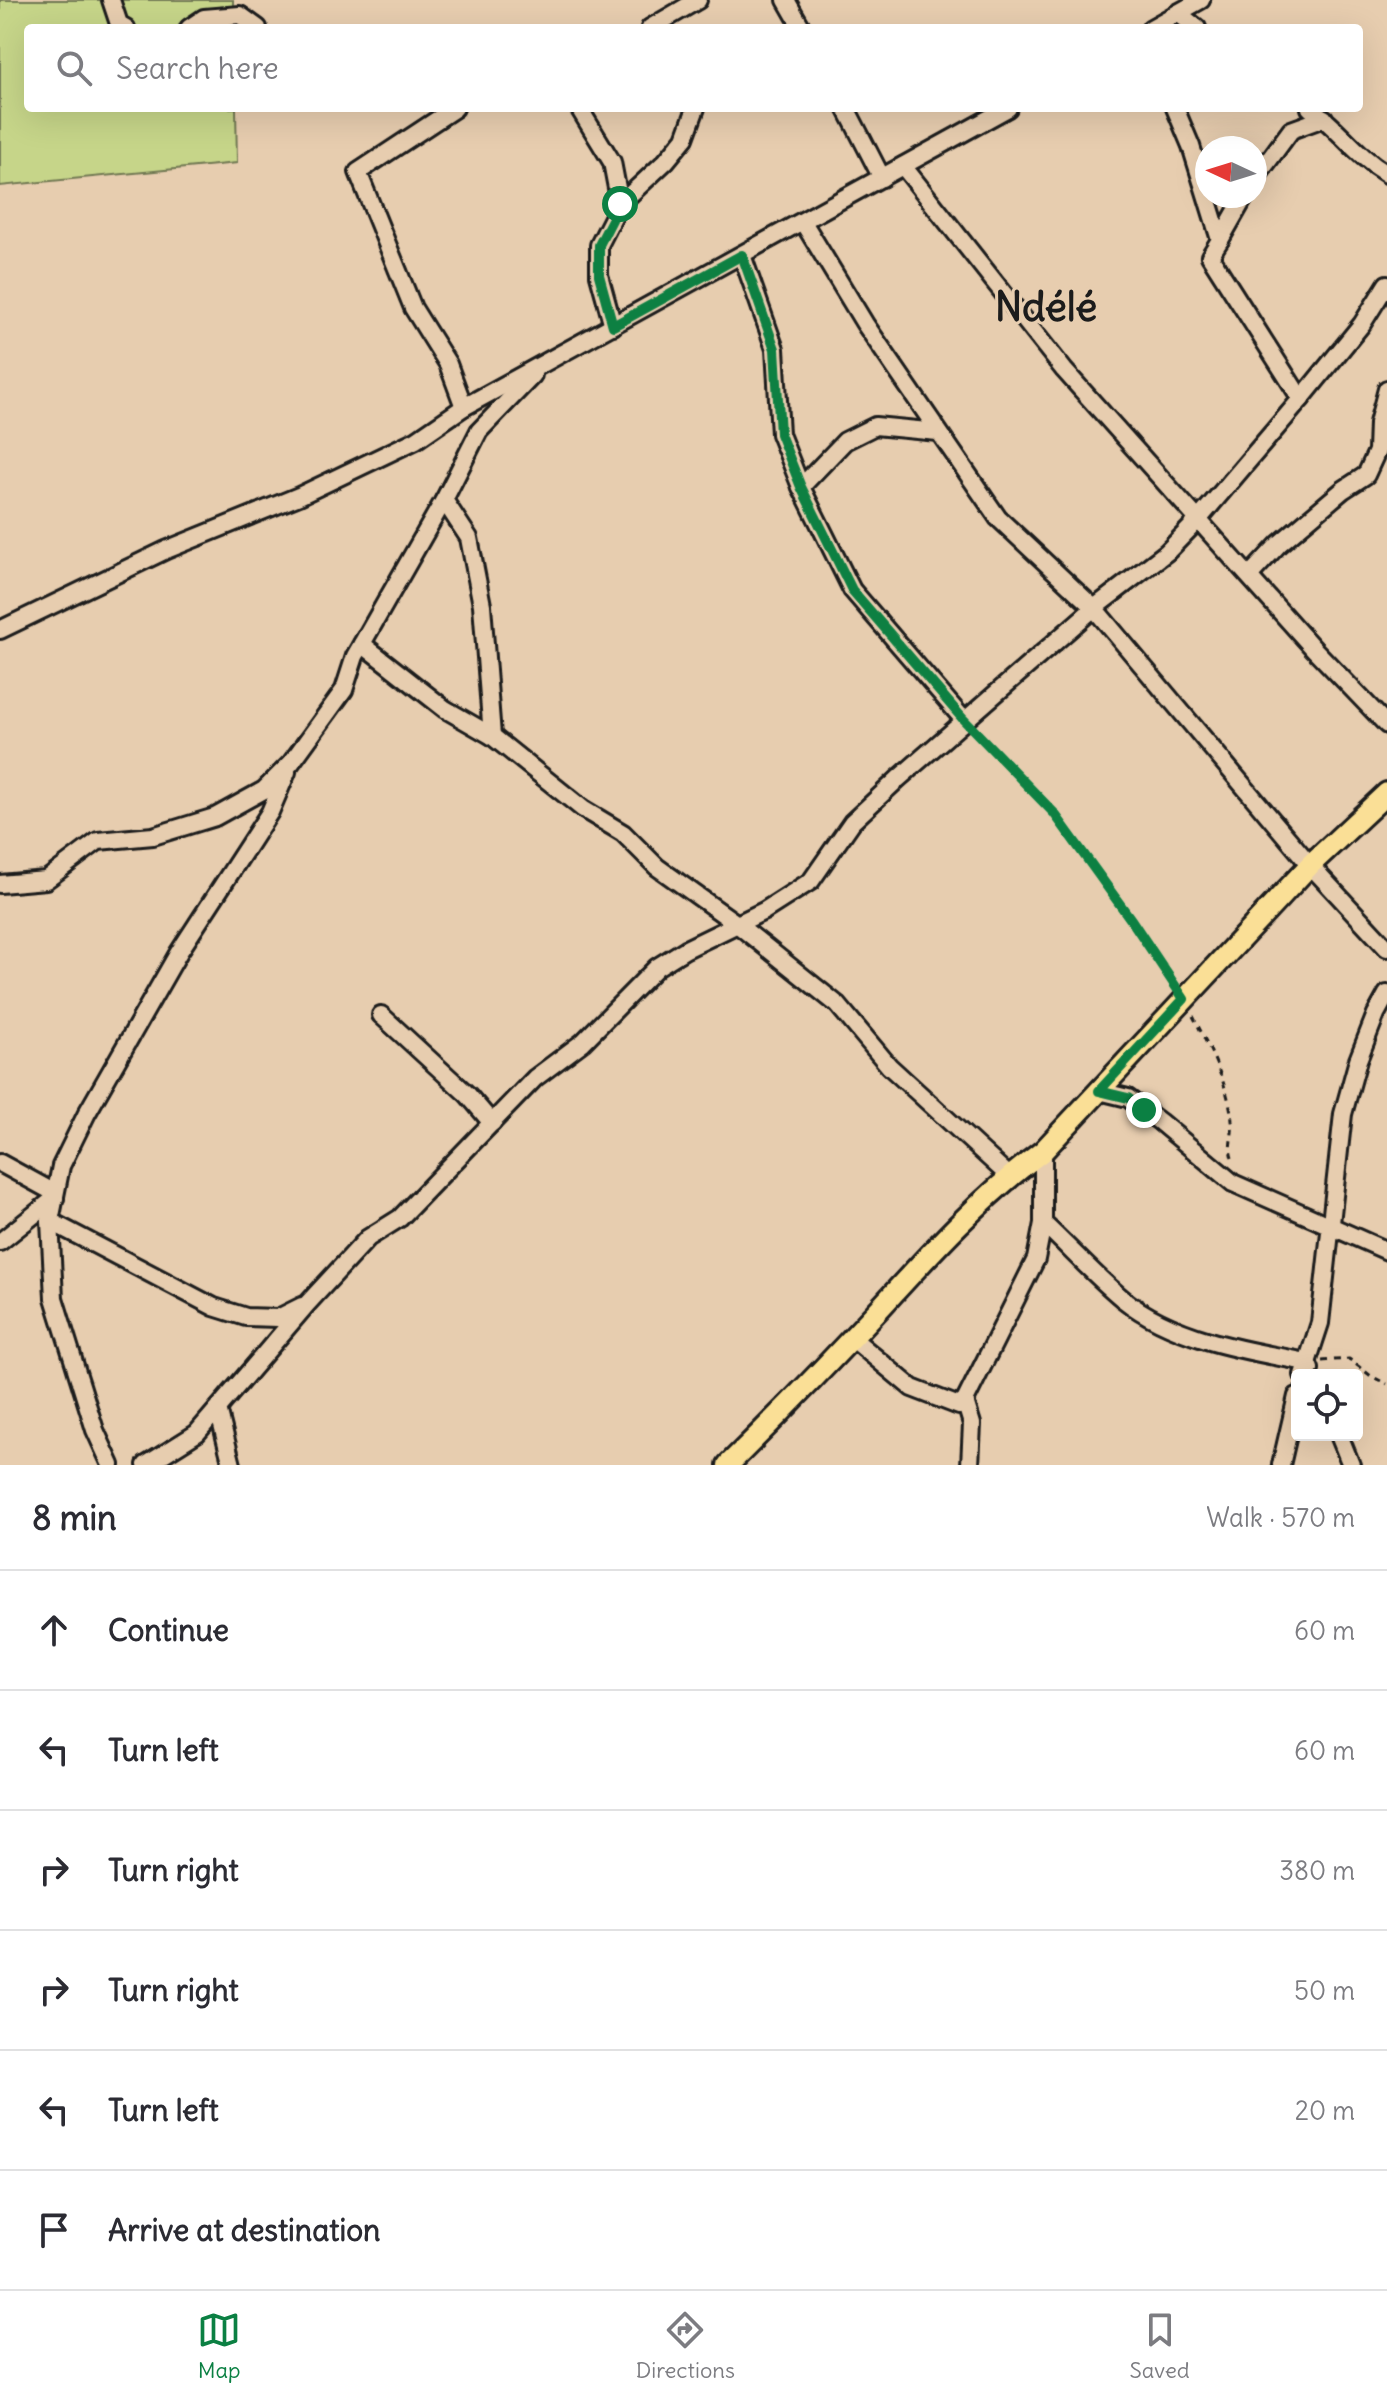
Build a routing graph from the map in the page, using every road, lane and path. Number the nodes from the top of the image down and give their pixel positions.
1 (111, 0) edge
2 (698, 0) edge
3 (786, 0) edge
4 (1201, 0) edge
5 (1178, 13) junction
6 (119, 24) edge
7 (195, 24) edge
8 (252, 24) edge
9 (661, 24) edge
10 (800, 24) edge
11 (1158, 24) edge
12 (1192, 24) edge
13 (442, 112) edge
14 (581, 112) edge
15 (695, 112) edge
16 (848, 112) edge
17 (1001, 112) edge
18 (1177, 112) edge
19 (1316, 112) edge
20 (1324, 118) junction
21 (1267, 163) edge
22 (903, 166) junction
23 (1387, 174) edge
24 (882, 178) junction
25 (620, 204) junction
26 (1238, 208) edge
27 (803, 222) junction
28 (1220, 240) junction
29 (742, 255) junction
30 (1387, 284) edge
31 (613, 326) junction
32 (543, 364) junction
33 (1387, 389) edge
34 (1301, 399) junction
35 (464, 407) junction
36 (938, 432) junction
37 (801, 487) junction
38 (444, 500) junction
39 (1198, 520) junction
40 (1249, 576) junction
41 (1094, 608) junction
42 (0, 630) edge
43 (362, 644) junction
44 (963, 719) junction
45 (1387, 725) edge
46 (492, 736) junction
47 (291, 763) junction
48 (1387, 793) edge
49 (1310, 865) junction
50 (0, 884) edge
51 (737, 924) junction
52 (1387, 948) edge
53 (1387, 994) edge
54 (1184, 999) junction
55 (381, 1015) dead end
56 (1099, 1091) junction
57 (492, 1123) junction
58 (1043, 1151) junction
59 (0, 1163) edge
60 (1009, 1176) junction
61 (1246, 1189) junction
62 (55, 1196) junction
63 (50, 1221) junction
64 (1043, 1223) junction
65 (1331, 1228) junction
66 (0, 1242) edge
67 (1387, 1251) edge
68 (307, 1304) junction
69 (852, 1338) junction
70 (1302, 1369) edge
71 (1308, 1369) edge
72 (1315, 1369) edge
73 (1362, 1369) edge
74 (1363, 1370) edge
75 (1387, 1384) edge
76 (965, 1401) junction
77 (218, 1409) junction
78 (1291, 1422) edge
79 (1341, 1441) edge
80 (111, 1465) edge
81 (146, 1465) edge
82 (232, 1465) edge
83 (728, 1465) edge
84 (970, 1465) edge
85 (1281, 1465) edge
86 (1351, 1465) edge

1 - 6 street
2 - 9 street
3 - 10 street
4 - 5 street
5 - 11 street
5 - 12 street
7 - 8 street
13 - 35 street
14 - 25 street
15 - 25 street
16 - 24 street
17 - 22 street
18 - 28 street
19 - 20 street
20 - 21 street
20 - 23 street
22 - 24 street
22 - 39 street
24 - 27 street
25 - 31 street
26 - 28 street
27 - 29 street
27 - 36 street
28 - 34 street
29 - 31 street
29 - 37 street
30 - 34 street
31 - 32 street
32 - 35 street
32 - 38 street
33 - 40 street
34 - 39 street
35 - 42 street
36 - 37 street
36 - 41 street
37 - 44 street
38 - 43 street
38 - 46 street
39 - 40 street
39 - 41 street
40 - 45 street
41 - 44 street
41 - 49 street
43 - 46 street
43 - 47 street
44 - 51 street
44 - 54 path
46 - 51 street
47 - 50 street
47 - 62 street
48 - 49 main road
49 - 52 street
49 - 54 main road
51 - 57 street
51 - 60 street
53 - 65 street
54 - 56 main road
54 - 61 path
55 - 57 street
56 - 58 main road
56 - 61 street
57 - 68 street
58 - 60 main road
58 - 64 street
59 - 62 street
60 - 69 main road
61 - 65 street
62 - 63 street
62 - 66 street
63 - 68 street
63 - 80 street
64 - 70 street
64 - 76 street
65 - 67 street
65 - 71 street
68 - 77 street
69 - 76 street
69 - 83 main road
72 - 73 path
74 - 75 path
76 - 84 street
77 - 81 street
77 - 82 street
78 - 85 street
79 - 86 street

